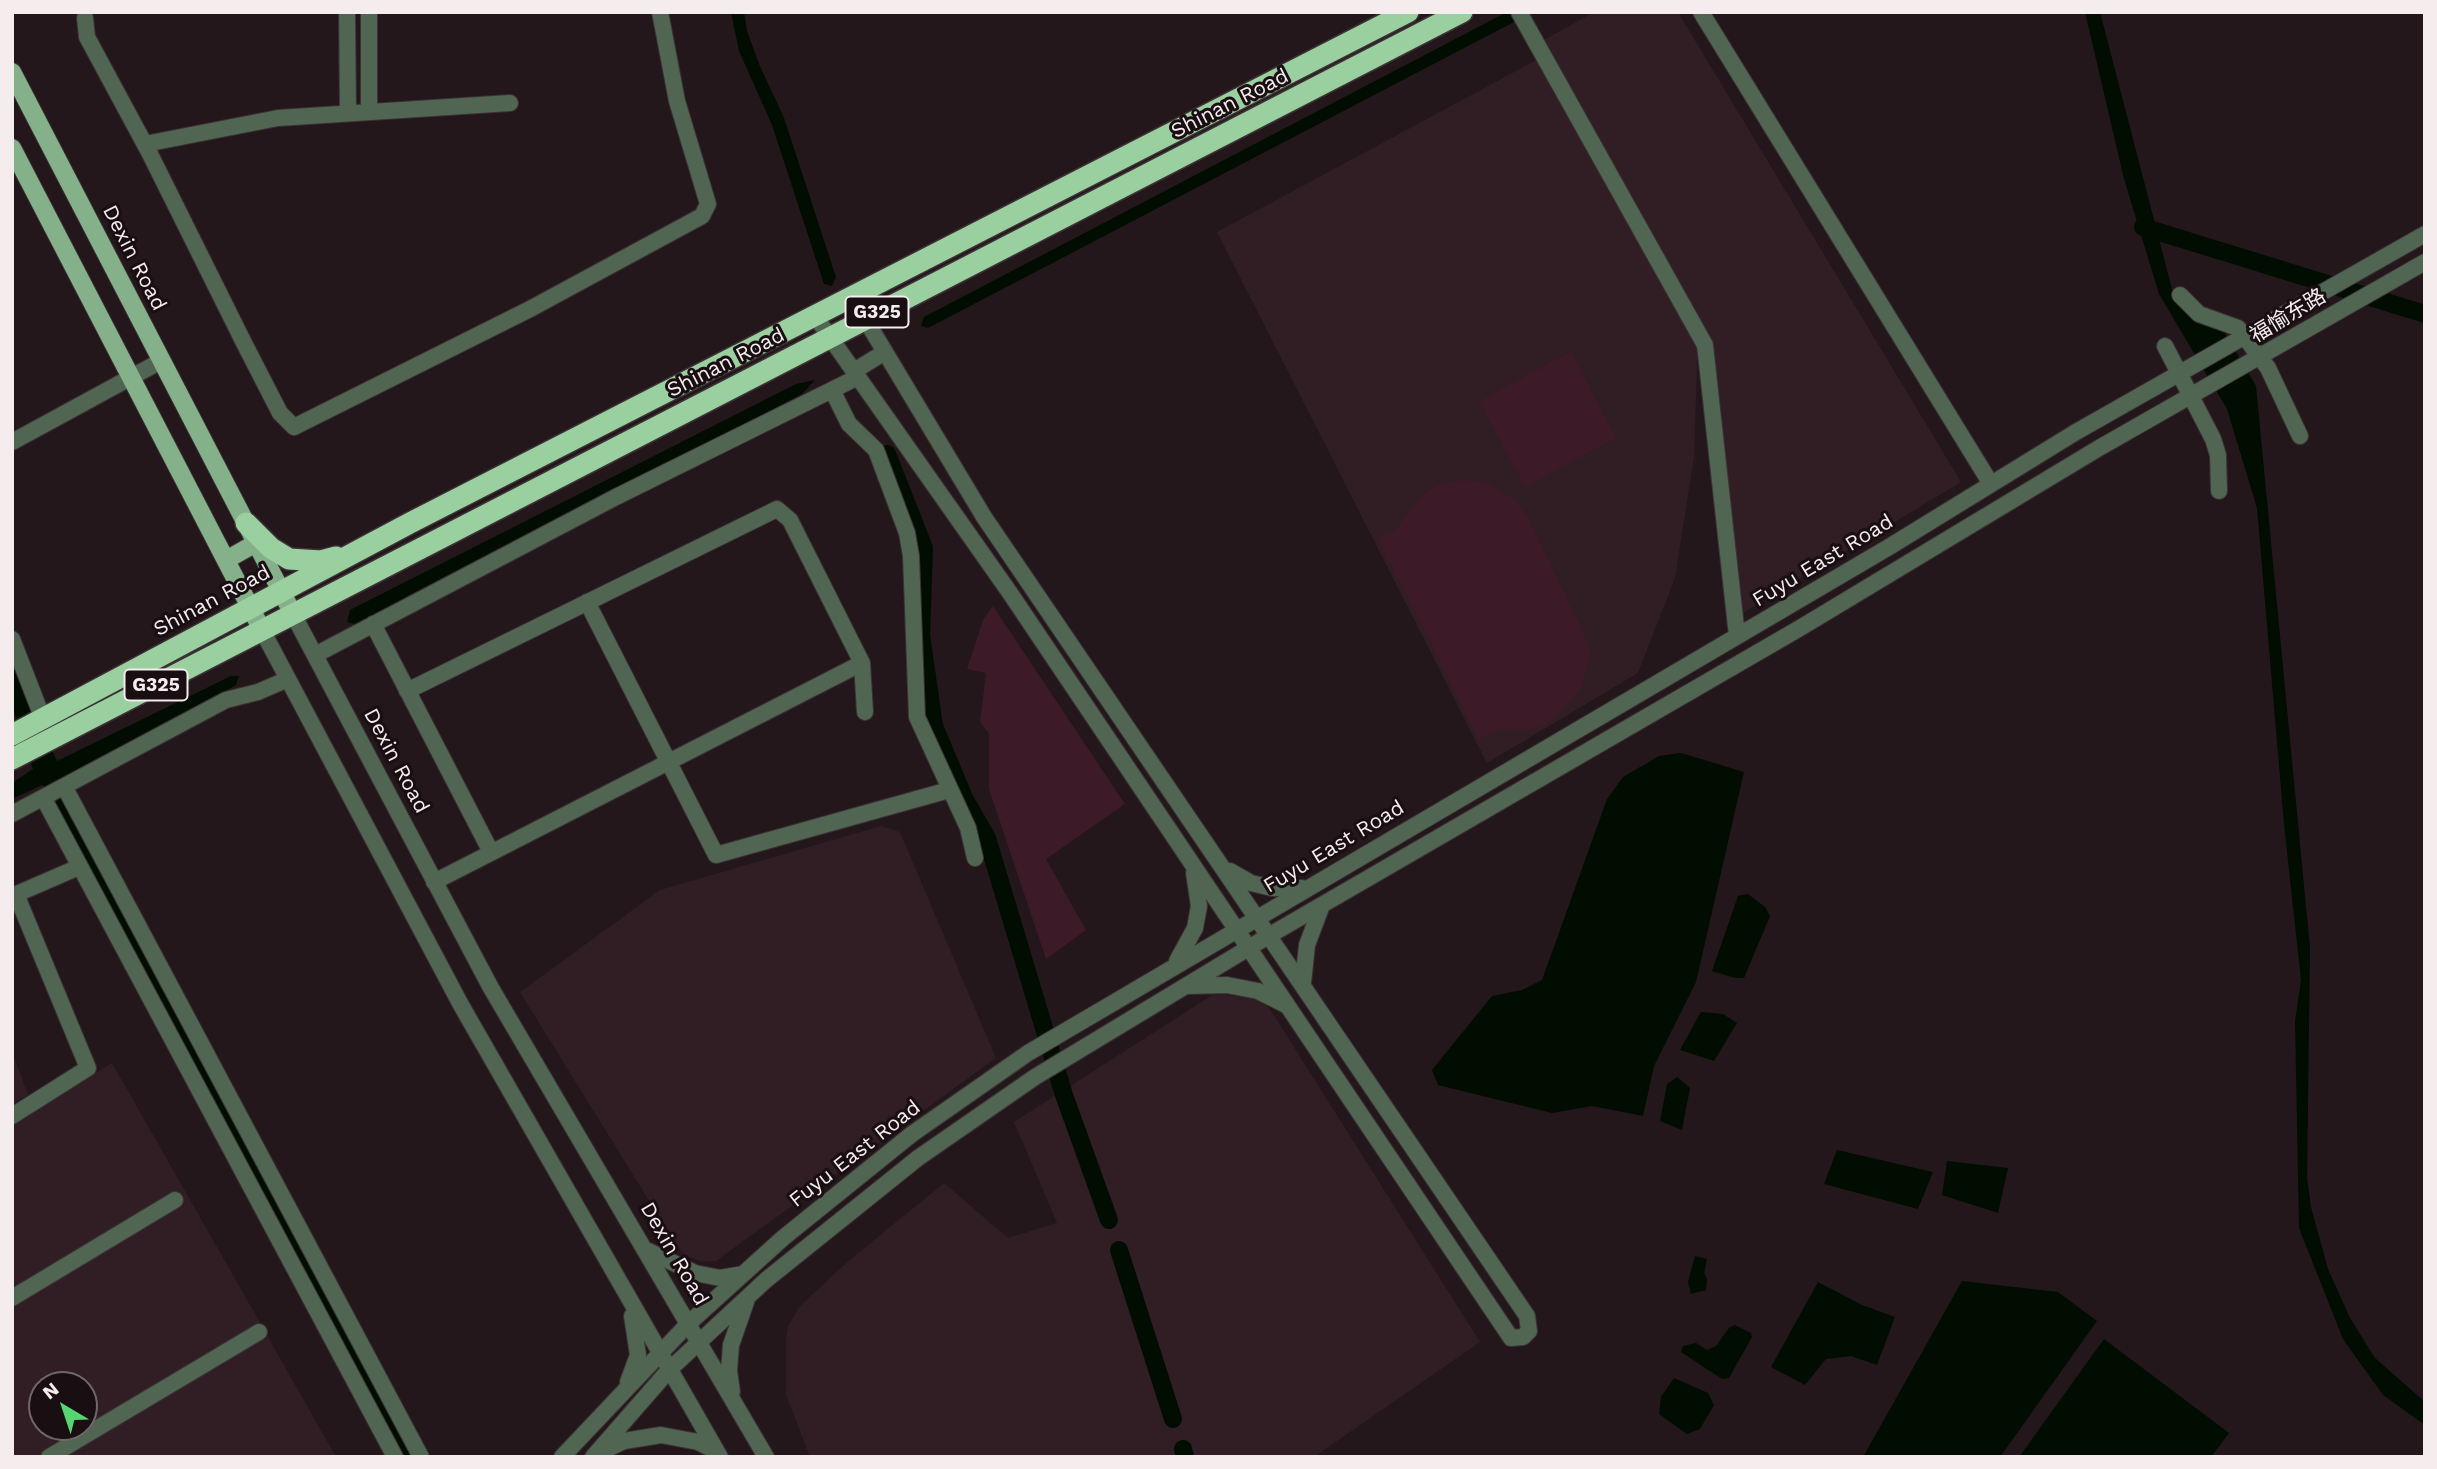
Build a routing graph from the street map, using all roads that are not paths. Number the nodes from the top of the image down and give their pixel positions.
1 (346, 12) edge
2 (369, 12) edge
3 (660, 12) edge
4 (1408, 12) edge
5 (1462, 12) edge
6 (1520, 12) edge
7 (1701, 12) edge
8 (85, 18) dead end
9 (12, 72) edge
10 (510, 103) dead end
11 (369, 111) junction
12 (348, 112) junction
13 (145, 144) junction
14 (12, 148) edge
15 (2425, 234) edge
16 (2425, 262) edge
17 (887, 279) junction
18 (2180, 295) dead end
19 (852, 296) junction
20 (900, 301) junction
21 (815, 316) junction
22 (865, 318) junction
23 (783, 332) junction
24 (830, 337) junction
25 (2241, 340) junction
26 (2165, 346) dead end
27 (885, 352) junction
28 (796, 354) junction
29 (2256, 359) junction
30 (161, 361) junction
31 (2196, 366) joint
32 (856, 374) junction
33 (2181, 374) junction
34 (131, 378) junction
35 (2207, 387) joint
36 (832, 390) junction
37 (2192, 395) junction
38 (2116, 410) junction
39 (2128, 432) junction
40 (2300, 436) dead end
41 (12, 442) edge
42 (1991, 484) junction
43 (2219, 491) dead end
44 (246, 523) junction
45 (256, 543) junction
46 (355, 552) junction
47 (226, 560) junction
48 (282, 592) junction
49 (587, 602) junction
50 (251, 608) junction
51 (293, 614) junction
52 (373, 624) junction
53 (262, 630) junction
54 (1737, 636) junction
55 (12, 639) edge
56 (314, 655) junction
57 (862, 663) junction
58 (288, 679) junction
59 (407, 691) junction
60 (865, 712) dead end
61 (42, 719) junction
62 (16, 745) edge
63 (668, 762) junction
64 (949, 790) junction
65 (55, 793) junction
66 (12, 814) edge
67 (491, 852) junction
68 (975, 858) dead end
69 (79, 867) junction
70 (1193, 867) junction
71 (1224, 867) junction
72 (434, 881) junction
73 (1304, 888) junction
74 (14, 895) edge
75 (1322, 904) junction
76 (1258, 916) junction
77 (1235, 929) junction
78 (1270, 934) junction
79 (1248, 949) junction
80 (1174, 965) junction
81 (1159, 974) junction
82 (1303, 983) junction
83 (1177, 990) junction
84 (1287, 1006) junction
85 (12, 1116) edge
86 (175, 1200) dead end
87 (644, 1249) junction
88 (743, 1275) junction
89 (750, 1295) junction
90 (12, 1298) edge
91 (627, 1298) junction
92 (688, 1324) junction
93 (259, 1332) dead end
94 (698, 1341) junction
95 (659, 1353) junction
96 (669, 1370) junction
97 (623, 1390) junction
98 (733, 1402) junction
99 (719, 1454) edge
100 (594, 1455) edge
101 (49, 1457) edge
102 (395, 1457) edge
103 (421, 1457) edge
104 (562, 1457) edge
105 (766, 1457) edge

1 - 12 street
2 - 11 street
3 - 13 street
4 - 17 highway, Shinan Road / G325
5 - 20 highway, Shinan Road / G325
6 - 54 street
7 - 42 street
8 - 13 street
9 - 30 main road, Dexin Road
10 - 11 street
11 - 12 street
12 - 13 street
14 - 34 main road
15 - 25 street, 福愉东路
16 - 29 street, 福愉东路
17 - 19 highway, Shinan Road / G325
17 - 20 highway
18 - 25 street
19 - 21 highway, Shinan Road / G325
19 - 22 street
20 - 22 highway, Shinan Road / G325
21 - 23 highway, Shinan Road / G325
21 - 24 street
22 - 24 highway, Shinan Road / G325
22 - 27 street
23 - 28 highway
23 - 46 highway, Shinan Road / G325
24 - 28 highway, Shinan Road / G325
24 - 32 street
25 - 29 street
25 - 31 street, 福愉东路
26 - 33 street
27 - 32 street
27 - 71 street
28 - 51 highway, Shinan Road / G325
29 - 35 street, 福愉东路
29 - 40 street
30 - 34 street
30 - 44 main road, Dexin Road
31 - 33 street, Fuyu East Road
32 - 36 street
32 - 70 street
33 - 37 street
33 - 38 street, Fuyu East Road
34 - 41 street
34 - 47 main road
35 - 37 street, Fuyu East Road
36 - 52 street
36 - 64 street
37 - 39 street, Fuyu East Road
37 - 43 street
38 - 39 street
38 - 42 street, Fuyu East Road
39 - 75 street, Fuyu East Road
42 - 54 street, Fuyu East Road
44 - 45 main road, Dexin Road
44 - 46 highway
45 - 47 main road
45 - 48 main road, Dexin Road
46 - 48 highway, Shinan Road / G325
47 - 50 main road
48 - 50 highway, Shinan Road / G325
48 - 51 main road, Dexin Road
49 - 57 street
49 - 59 street
49 - 63 street
50 - 53 main road
50 - 61 highway, Shinan Road / G325
51 - 53 highway, Shinan Road / G325
51 - 56 street, Dexin Road
52 - 56 street
52 - 59 street
53 - 58 street
53 - 62 highway, Shinan Road / G325
54 - 73 street, Fuyu East Road
55 - 61 street
56 - 72 street, Dexin Road
57 - 60 street
57 - 63 street
58 - 65 street
58 - 91 street
59 - 67 street
61 - 62 highway, Shinan Road / G325
63 - 64 street
63 - 67 street
64 - 68 street
65 - 66 street
65 - 69 street
65 - 103 street
67 - 72 street
69 - 74 street
69 - 102 street
70 - 77 street
70 - 80 street
71 - 73 street
71 - 76 street
72 - 87 street, Dexin Road
73 - 76 street, Fuyu East Road
74 - 85 street
75 - 78 street, Fuyu East Road
75 - 82 street
76 - 77 street, Fuyu East Road
76 - 78 street
77 - 79 street
77 - 80 street, Fuyu East Road
78 - 79 street, Fuyu East Road
78 - 82 street
79 - 83 street, Fuyu East Road
79 - 84 street
80 - 81 street, Fuyu East Road
81 - 83 street
81 - 88 street, Fuyu East Road
82 - 84 street
83 - 84 street
83 - 89 street, Fuyu East Road
86 - 90 street
87 - 88 street
87 - 92 street, Dexin Road
88 - 92 street, Fuyu East Road
89 - 94 street, Fuyu East Road
89 - 98 street
91 - 95 street
91 - 97 street
92 - 94 street, Dexin Road
92 - 95 street, Fuyu East Road
93 - 101 street
94 - 96 street, Fuyu East Road
94 - 98 street, Dexin Road
95 - 96 street
95 - 97 street, Fuyu East Road
96 - 99 street
96 - 100 street, Fuyu East Road
97 - 104 street, Fuyu East Road
98 - 105 street, Dexin Road
99 - 100 street

